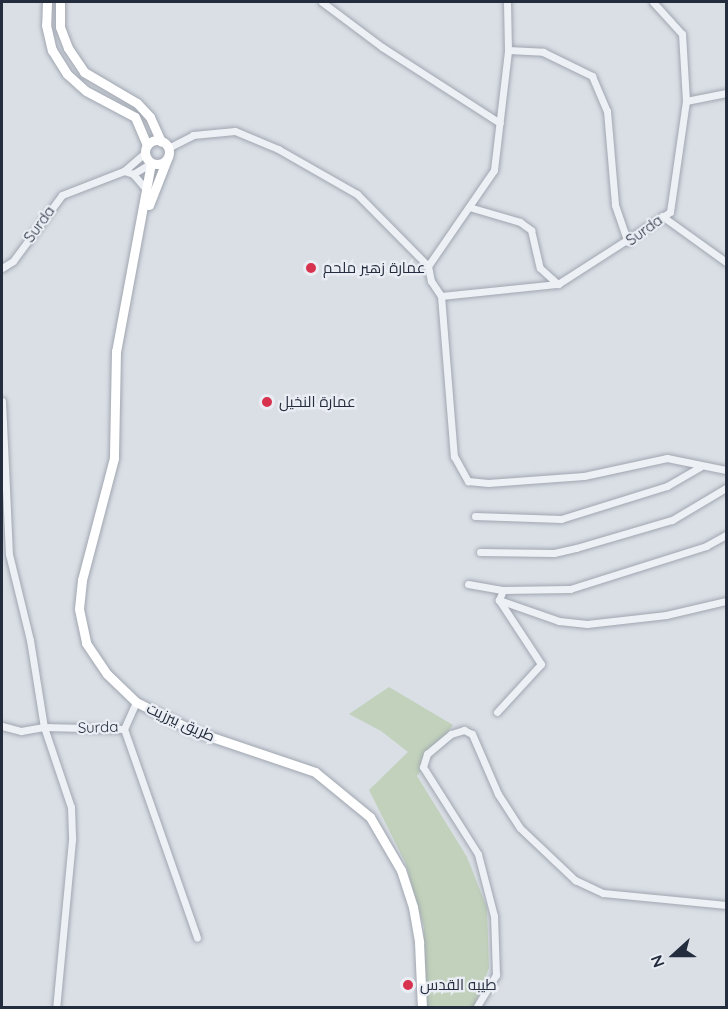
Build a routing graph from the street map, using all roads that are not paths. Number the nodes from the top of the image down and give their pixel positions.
1 (47, 2) edge
2 (60, 2) edge
3 (321, 2) edge
4 (507, 2) edge
5 (652, 2) edge
6 (508, 50) junction
7 (726, 93) edge
8 (686, 101) junction
9 (500, 123) junction
10 (165, 145) junction
11 (146, 149) junction
12 (167, 159) junction
13 (151, 163) junction
14 (124, 171) junction
15 (133, 174) junction
16 (147, 191) junction
17 (469, 207) junction
18 (662, 216) junction
19 (144, 218) junction
20 (628, 242) junction
21 (726, 262) edge
22 (428, 266) junction
23 (2, 268) edge
24 (558, 284) junction
25 (441, 296) junction
26 (2, 401) edge
27 (699, 467) junction
28 (726, 470) edge
29 (726, 488) edge
30 (4, 504) edge
31 (475, 516) dead end
32 (726, 535) edge
33 (480, 552) dead end
34 (468, 584) dead end
35 (503, 590) junction
36 (499, 600) junction
37 (726, 601) edge
38 (136, 702) junction
39 (497, 712) dead end
40 (2, 726) edge
41 (44, 727) junction
42 (124, 729) junction
43 (726, 905) edge
44 (197, 938) dead end
45 (56, 1008) edge
46 (422, 1008) edge
47 (476, 1008) edge

1 - 11 main road
2 - 10 main road
3 - 9 street
4 - 6 street
5 - 8 street, Surda
6 - 9 street
6 - 20 street
7 - 8 street
8 - 18 street, Surda
9 - 17 street
10 - 11 main road
10 - 12 main road
10 - 22 street
11 - 13 main road
11 - 14 street, Surda
12 - 13 main road
12 - 19 main road
13 - 15 street
13 - 16 main road
14 - 15 street
14 - 23 street, Surda
15 - 16 street
16 - 19 main road
17 - 22 street
17 - 24 street
18 - 20 street, Surda
18 - 21 street
19 - 38 main road, طريق بيرزيت
20 - 24 street, Surda
22 - 25 street
24 - 25 street, Surda
25 - 27 street
26 - 30 street
27 - 28 street
27 - 31 street
29 - 33 street
30 - 41 street
32 - 35 street
34 - 35 street
35 - 36 street
36 - 37 street
36 - 39 street
38 - 42 street, Surda
38 - 46 main road, طريق بيرزيت
40 - 41 street, Surda
41 - 42 street, Surda
41 - 45 street
42 - 44 street
43 - 47 street

